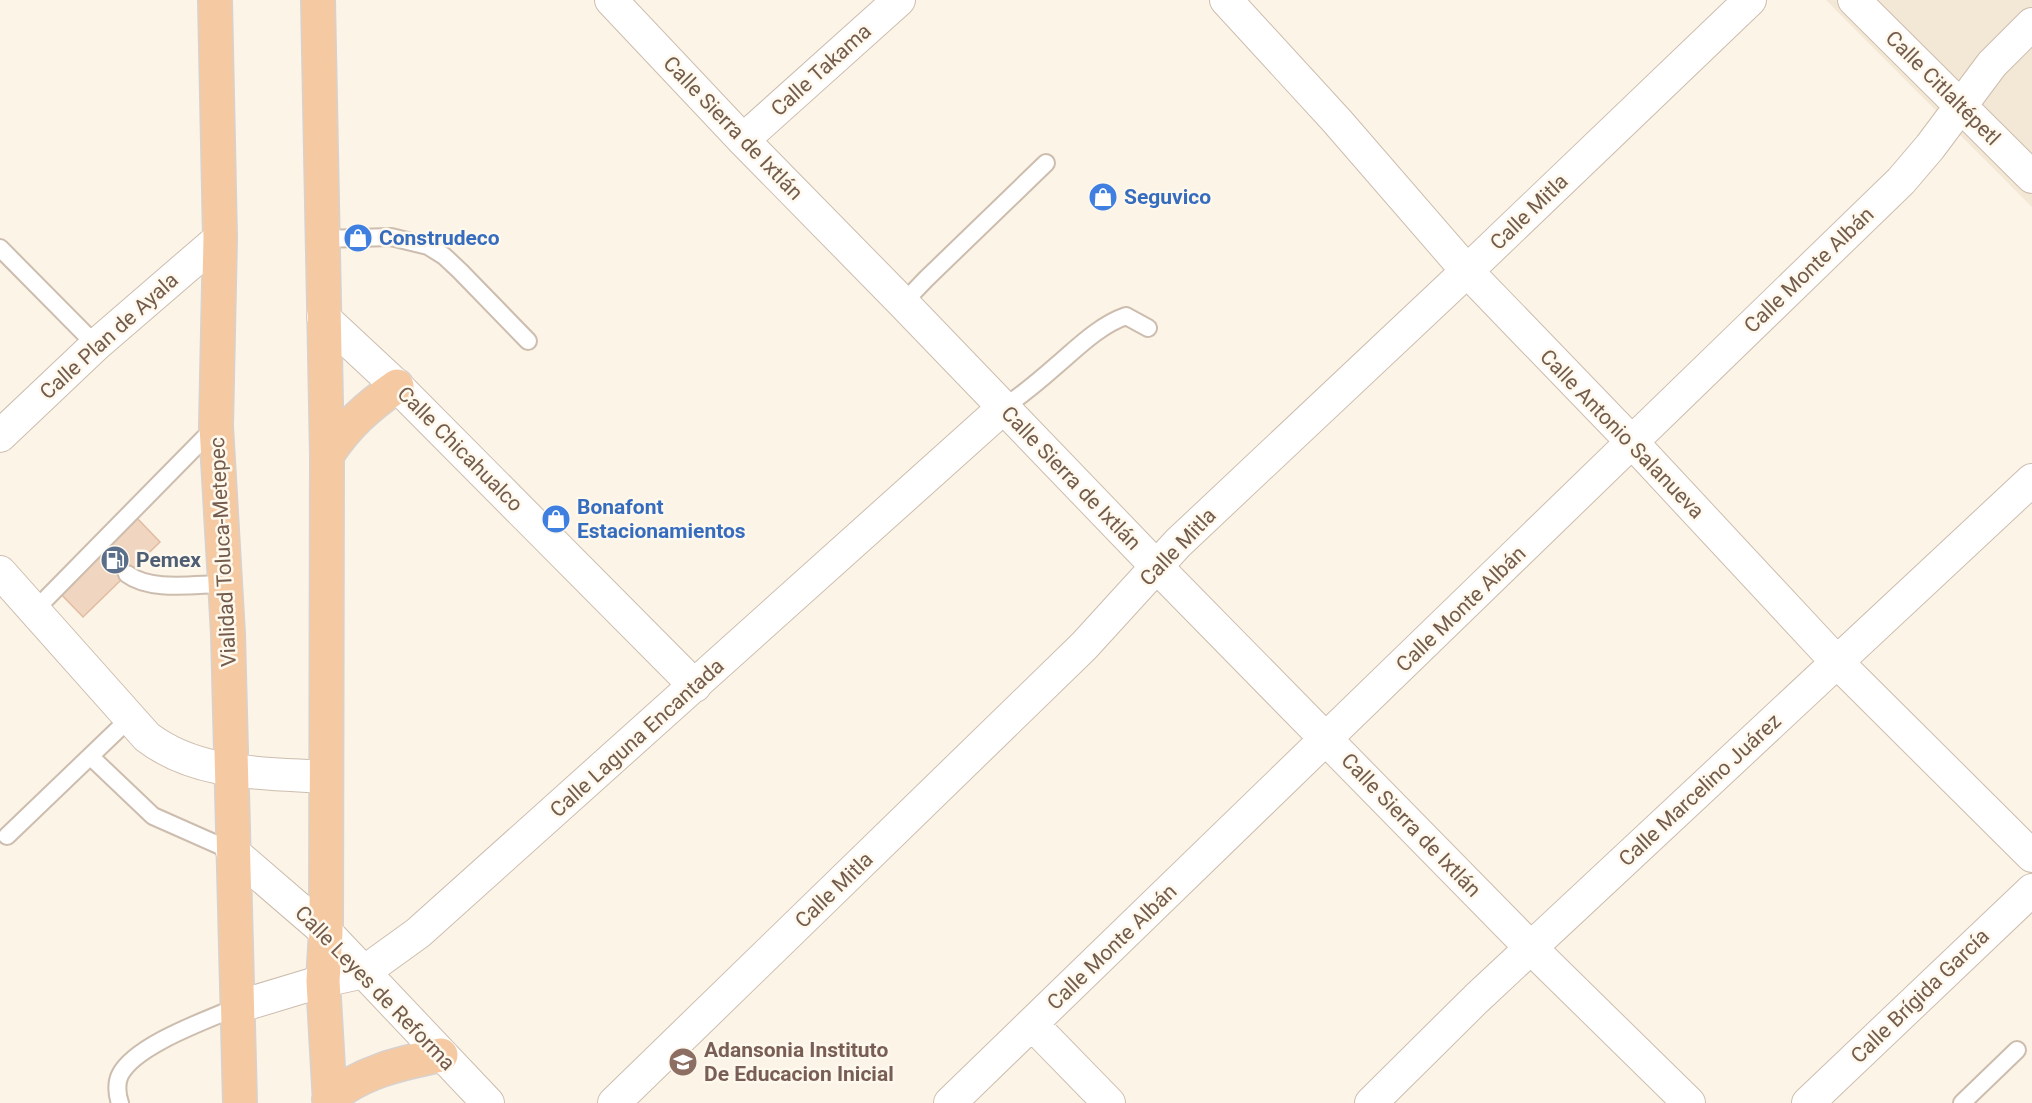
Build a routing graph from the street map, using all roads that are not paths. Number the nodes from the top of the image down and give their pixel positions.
1 (215, 0) edge
2 (318, 0) edge
3 (611, 0) edge
4 (899, 0) edge
5 (1226, 0) edge
6 (1750, 0) edge
7 (1854, 0) edge
8 (2032, 24) edge
9 (1960, 105) junction
10 (743, 140) junction
11 (1046, 163) dead end
12 (2032, 177) edge
13 (220, 238) junction
14 (322, 239) junction
15 (0, 248) edge
16 (1467, 271) junction
17 (903, 303) junction
18 (323, 317) junction
19 (1148, 328) dead end
20 (528, 341) dead end
21 (96, 345) junction
22 (398, 386) junction
23 (1003, 408) junction
24 (216, 426) junction
25 (0, 436) edge
26 (1632, 442) junction
27 (327, 455) junction
28 (2032, 480) edge
29 (1156, 566) junction
30 (0, 572) edge
31 (127, 574) dead end
32 (225, 584) junction
33 (34, 611) junction
34 (1836, 661) junction
35 (695, 686) junction
36 (130, 718) junction
37 (1327, 739) junction
38 (91, 758) junction
39 (232, 771) junction
40 (326, 777) junction
41 (7, 836) dead end
42 (232, 851) junction
43 (2032, 856) edge
44 (2032, 890) edge
45 (326, 932) junction
46 (1532, 949) junction
47 (364, 972) junction
48 (323, 981) junction
49 (237, 1007) junction
50 (1032, 1024) junction
51 (2017, 1050) dead end
52 (441, 1055) junction
53 (234, 1097) edge
54 (330, 1101) edge
55 (120, 1103) edge
56 (488, 1103) edge
57 (615, 1103) edge
58 (950, 1103) edge
59 (1109, 1103) edge
60 (1371, 1103) edge
61 (1689, 1103) edge
62 (1808, 1103) edge
63 (1962, 1103) edge

1 - 13 highway, Vialidad Toluca-Metepec
2 - 14 highway
3 - 10 street, Calle Sierra de Ixtlán
4 - 10 street, Calle Takama
5 - 16 street, Calle Antonio Salanueva
6 - 16 street, Calle Mitla
7 - 9 street, Calle Citlaltépetl
8 - 9 street, Calle Monte Albán
9 - 12 street, Calle Citlaltépetl
9 - 26 street, Calle Monte Albán
10 - 17 street, Calle Sierra de Ixtlán
11 - 17 lane
13 - 21 street, Calle Plan de Ayala
13 - 24 highway, Vialidad Toluca-Metepec
14 - 18 highway
14 - 20 lane
15 - 21 lane
16 - 26 street, Calle Antonio Salanueva
16 - 29 street, Calle Mitla
17 - 23 street, Calle Sierra de Ixtlán
18 - 22 street, Calle Chicahualco
18 - 27 highway
19 - 23 lane
21 - 25 street, Calle Plan de Ayala
22 - 27 highway
22 - 35 street, Calle Chicahualco
23 - 29 street, Calle Sierra de Ixtlán
23 - 35 street, Calle Laguna Encantada
24 - 32 highway, Vialidad Toluca-Metepec
24 - 33 lane
26 - 34 street, Calle Antonio Salanueva
26 - 37 street, Calle Monte Albán
27 - 40 highway
28 - 34 street, Calle Marcelino Juárez
29 - 37 street, Calle Sierra de Ixtlán
29 - 57 street, Calle Mitla
30 - 33 street
31 - 32 lane
32 - 39 highway, Vialidad Toluca-Metepec
33 - 36 street
34 - 43 street, Calle Antonio Salanueva
34 - 46 street, Calle Marcelino Juárez
35 - 47 street, Calle Laguna Encantada
36 - 38 lane
36 - 39 street
37 - 46 street, Calle Sierra de Ixtlán
37 - 50 street, Calle Monte Albán
38 - 41 lane
38 - 42 lane
39 - 40 street
39 - 42 highway, Vialidad Toluca-Metepec
40 - 45 highway
42 - 45 street, Calle Leyes de Reforma
42 - 49 highway, Vialidad Toluca-Metepec
44 - 62 street, Calle Brígida García
45 - 47 street, Calle Leyes de Reforma
45 - 48 highway
46 - 60 street, Calle Marcelino Juárez
46 - 61 street, Calle Sierra de Ixtlán
47 - 48 street, Calle Laguna Encantada
47 - 52 street, Calle Leyes de Reforma
48 - 49 street, Calle Laguna Encantada
48 - 54 highway
49 - 53 highway, Vialidad Toluca-Metepec
49 - 55 lane
50 - 58 street, Calle Monte Albán
50 - 59 street
51 - 63 lane
52 - 54 highway
52 - 56 street, Calle Leyes de Reforma

